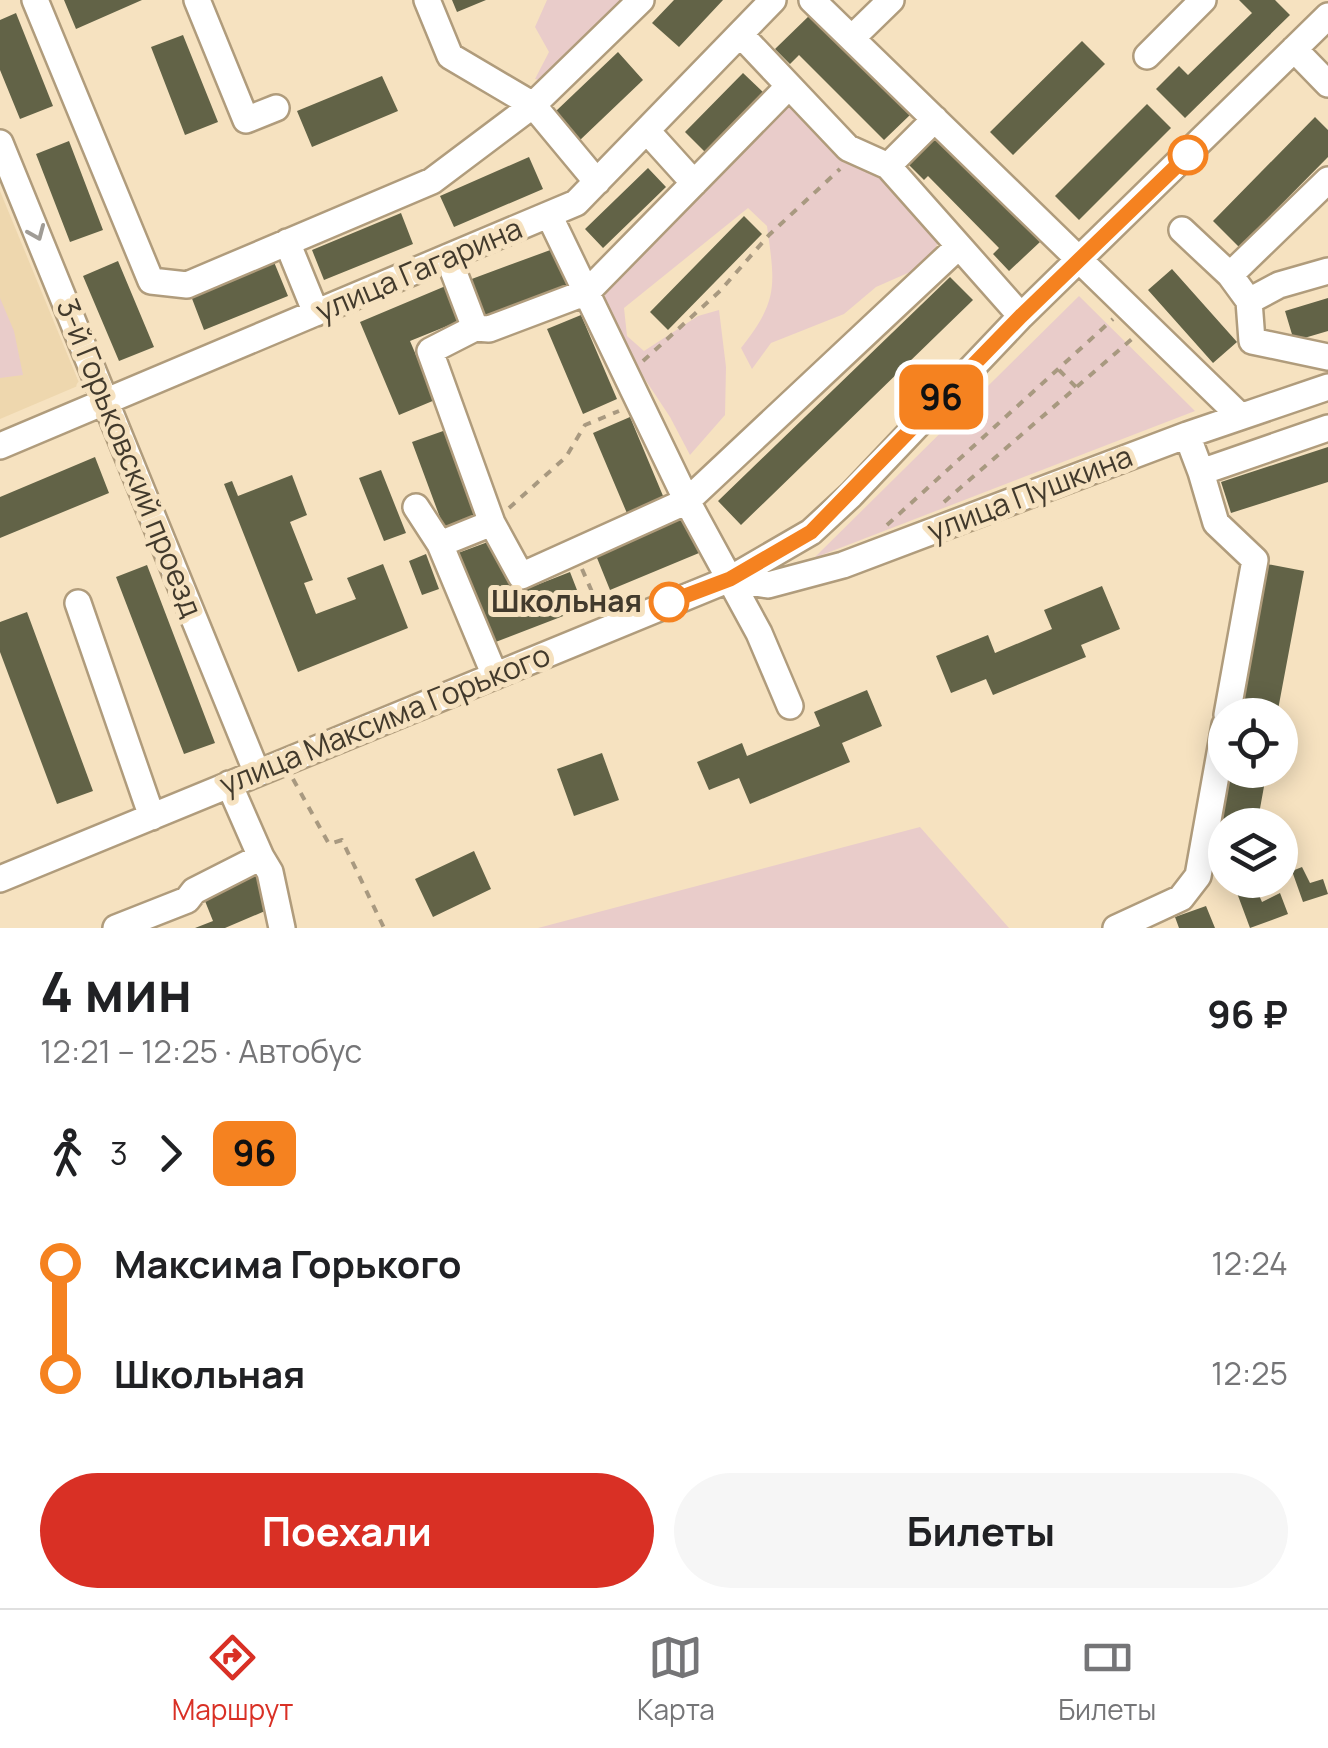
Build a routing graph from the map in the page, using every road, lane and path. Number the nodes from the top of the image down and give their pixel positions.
1 (35, 0) edge
2 (197, 0) edge
3 (427, 0) edge
4 (641, 0) edge
5 (773, 0) edge
6 (812, 0) edge
7 (891, 0) edge
8 (1203, 0) edge
9 (1328, 16) edge
10 (740, 34) junction
11 (852, 38) junction
12 (1294, 49) junction
13 (1148, 56) dead end
14 (1328, 84) edge
15 (789, 86) junction
16 (533, 105) junction
17 (276, 108) dead end
18 (935, 118) junction
19 (647, 130) junction
20 (0, 144) edge
21 (856, 152) junction
22 (888, 166) junction
23 (1328, 180) edge
24 (597, 182) junction
25 (694, 183) junction
26 (549, 215) junction
27 (1182, 230) dead end
28 (287, 242) junction
29 (959, 246) junction
30 (448, 258) junction
31 (1080, 259) junction
32 (1328, 270) edge
33 (1230, 275) junction
34 (587, 292) junction
35 (1250, 301) junction
36 (1128, 306) junction
37 (316, 313) junction
38 (1021, 316) junction
39 (1148, 325) junction
40 (475, 328) junction
41 (1328, 356) edge
42 (1058, 368) junction
43 (628, 374) junction
44 (1328, 387) edge
45 (1077, 388) junction
46 (107, 401) junction
47 (642, 401) junction
48 (1240, 416) junction
49 (1328, 428) edge
50 (1187, 435) junction
51 (0, 446) edge
52 (1201, 472) junction
53 (687, 501) junction
54 (944, 502) dead end
55 (416, 507) dead end
56 (492, 523) junction
57 (886, 526) dead end
58 (440, 544) junction
59 (574, 551) junction
60 (730, 579) junction
61 (78, 603) dead end
62 (600, 610) dead end
63 (495, 676) junction
64 (1230, 698) edge
65 (790, 706) dead end
66 (257, 773) junction
67 (286, 773) dead end
68 (229, 784) junction
69 (1214, 788) edge
70 (152, 817) junction
71 (260, 857) junction
72 (0, 879) edge
73 (116, 928) edge
74 (282, 928) edge
75 (384, 928) edge
76 (1116, 928) edge

1 - 28 street
2 - 17 street
3 - 16 street
4 - 16 street
5 - 10 street, улица Гагарина
6 - 11 street
7 - 11 street
8 - 13 street
9 - 12 street, улица Максима Горького
10 - 15 street
10 - 19 street, улица Гагарина
11 - 18 street
12 - 14 street
12 - 31 street, улица Максима Горького
15 - 21 street
15 - 25 street
16 - 24 street
16 - 28 street
18 - 22 street
18 - 31 street
19 - 24 street, улица Гагарина
19 - 25 street
20 -> 46 street, 3-й Горьковский проезд
21 - 22 street
21 - 43 path
22 - 29 street
23 - 33 street
24 - 26 street, улица Гагарина
25 - 34 street
26 - 30 street, улица Гагарина
26 - 34 street
27 - 33 street
28 - 37 street
29 - 38 street
29 - 53 street
30 - 37 street, улица Гагарина
30 - 40 street
31 - 36 street
31 - 38 street, улица Максима Горького
32 - 35 street
33 - 35 street
34 - 40 street
34 - 43 street
35 - 41 street
36 - 39 street
36 - 42 path
37 - 46 street, улица Гагарина
38 - 60 street, улица Максима Горького
39 - 45 path
39 - 48 street
40 - 56 street
42 - 45 path
42 - 57 path
43 - 47 street
44 - 48 street, улица Пушкина
45 - 54 path
46 - 51 street, улица Гагарина
46 - 66 street, 3-й Горьковский проезд
47 - 53 street
47 - 56 path
48 - 50 street, улица Пушкина
49 - 52 street
50 - 52 street
50 - 60 street, улица Пушкина
52 - 64 street
53 - 59 street
53 - 60 street
55 - 58 street
56 - 58 street
56 - 59 street
58 - 63 street
59 - 62 path
60 - 63 street, улица Максима Горького
60 - 65 street
61 - 70 street
63 - 66 street, улица Максима Горького
66 - 68 street, улица Максима Горького
67 - 75 path
68 - 70 street, улица Максима Горького
68 - 71 street
69 - 76 street
70 - 72 street, улица Максима Горького
71 - 73 street
71 - 74 street

